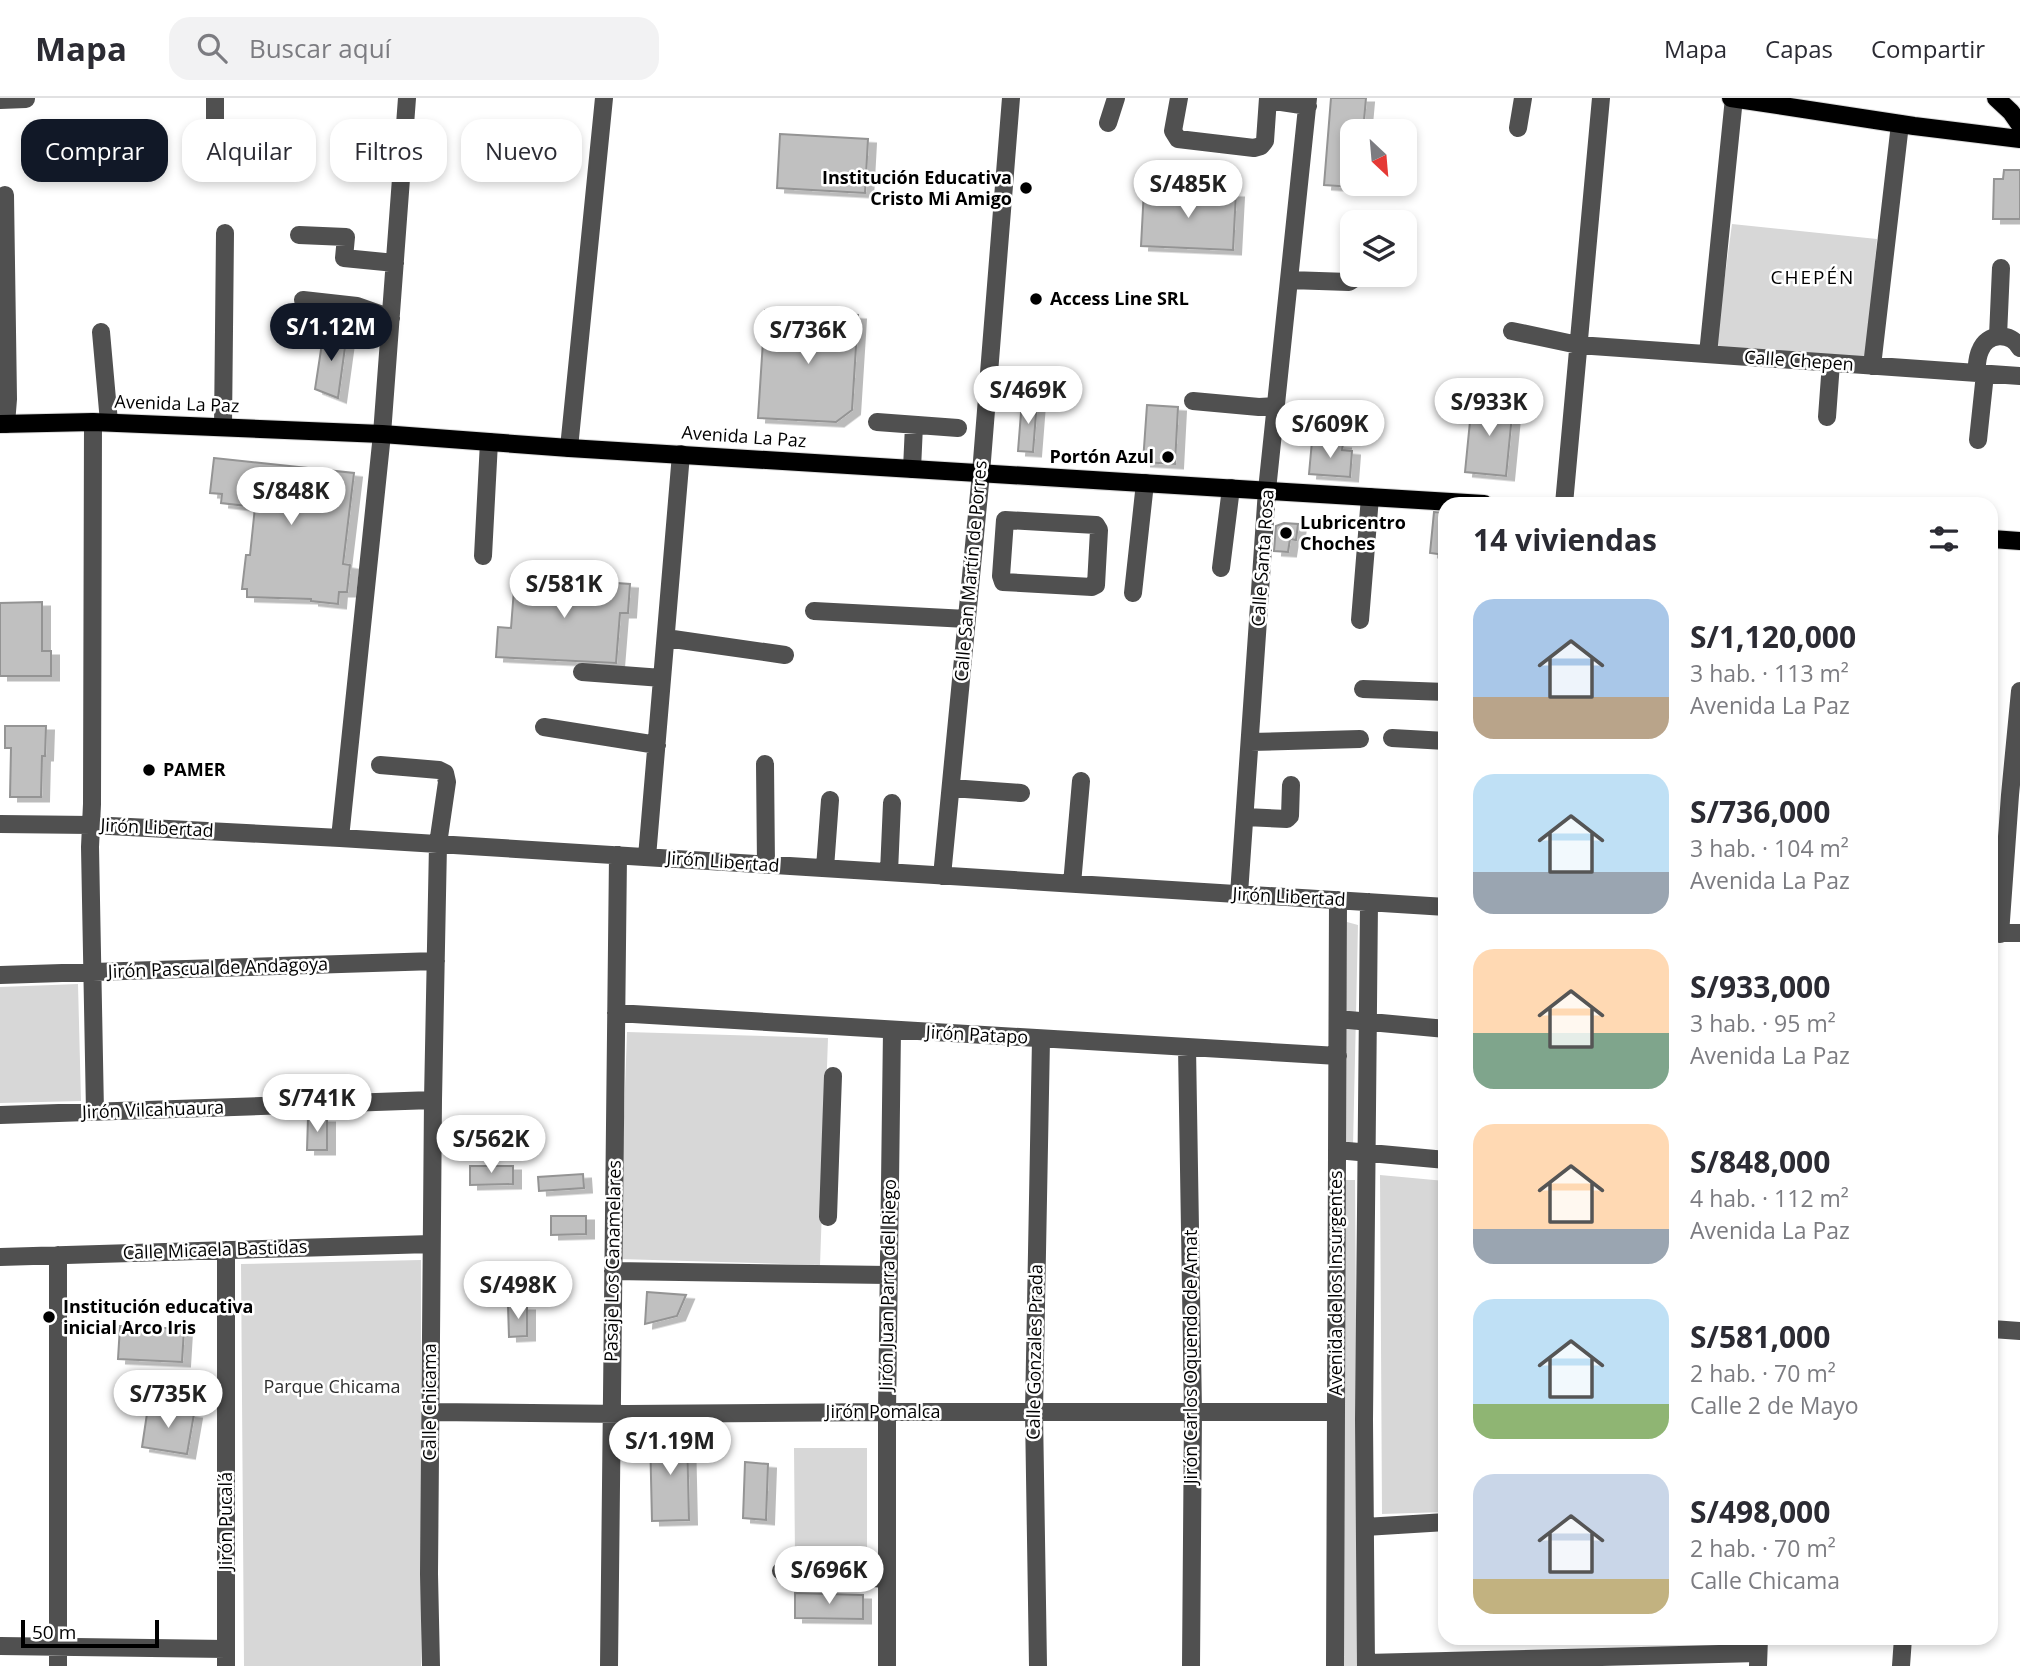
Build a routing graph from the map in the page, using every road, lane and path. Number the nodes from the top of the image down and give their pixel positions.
1 (215, 98) edge
2 (400, 98) edge
3 (407, 98) edge
4 (604, 98) edge
5 (1011, 98) edge
6 (1116, 98) edge
7 (1179, 98) edge
8 (1523, 98) edge
9 (1601, 98) edge
10 (1733, 98) edge
11 (1996, 98) edge
12 (2012, 98) edge
13 (26, 99) edge
14 (1268, 99) edge
15 (2020, 99) edge
16 (0, 100) edge
17 (1308, 102) edge
18 (215, 119) edge
19 (1108, 123) dead end
20 (1900, 124) junction
21 (2020, 125) edge
22 (1518, 128) dead end
23 (2020, 139) edge
24 (5, 195) dead end
25 (225, 233) dead end
26 (299, 235) dead end
27 (395, 264) junction
28 (2001, 268) dead end
29 (1289, 280) junction
30 (1340, 282) edge
31 (303, 300) dead end
32 (391, 318) junction
33 (1512, 331) dead end
34 (101, 332) dead end
35 (1997, 336) junction
36 (1578, 345) junction
37 (2020, 348) edge
38 (1708, 354) junction
39 (1831, 363) junction
40 (1872, 366) junction
41 (1981, 374) junction
42 (2020, 376) edge
43 (1193, 401) dead end
44 (1276, 406) junction
45 (1826, 417) dead end
46 (101, 422) junction
47 (877, 422) dead end
48 (3, 424) edge
49 (914, 425) junction
50 (223, 427) junction
51 (958, 428) dead end
52 (382, 434) junction
53 (1978, 440) dead end
54 (489, 442) junction
55 (569, 448) junction
56 (681, 454) junction
57 (912, 469) junction
58 (981, 473) junction
59 (1144, 483) junction
60 (1231, 488) junction
61 (1267, 490) junction
62 (1370, 497) junction
63 (1565, 497) edge
64 (1438, 501) edge
65 (975, 533) junction
66 (1998, 539) edge
67 (1003, 541) junction
68 (2020, 541) edge
69 (483, 556) dead end
70 (1221, 568) dead end
71 (1133, 593) dead end
72 (814, 611) dead end
73 (967, 620) junction
74 (1360, 620) dead end
75 (666, 638) junction
76 (785, 655) dead end
77 (582, 672) dead end
78 (662, 678) junction
79 (1363, 689) dead end
80 (2020, 691) edge
81 (1438, 692) edge
82 (544, 727) dead end
83 (1392, 738) dead end
84 (1360, 739) dead end
85 (1438, 741) edge
86 (1250, 742) junction
87 (657, 746) junction
88 (765, 764) dead end
89 (380, 765) dead end
90 (1081, 781) dead end
91 (1291, 785) dead end
92 (951, 788) junction
93 (1021, 793) dead end
94 (830, 800) dead end
95 (892, 803) dead end
96 (1245, 817) junction
97 (0, 824) edge
98 (91, 825) junction
99 (340, 838) junction
100 (438, 844) junction
101 (618, 855) junction
102 (647, 857) junction
103 (766, 865) junction
104 (825, 868) junction
105 (889, 872) junction
106 (942, 876) junction
107 (1072, 884) junction
108 (1998, 887) edge
109 (1240, 894) junction
110 (1338, 900) junction
111 (1369, 902) junction
112 (1438, 906) edge
113 (1998, 933) edge
114 (2020, 933) edge
115 (436, 961) junction
116 (92, 972) junction
117 (0, 975) edge
118 (616, 1013) junction
119 (1338, 1019) junction
120 (1368, 1022) junction
121 (1438, 1028) edge
122 (892, 1030) junction
123 (1041, 1039) junction
124 (1187, 1047) junction
125 (1338, 1056) junction
126 (833, 1076) dead end
127 (433, 1100) junction
128 (95, 1112) junction
129 (0, 1115) edge
130 (1337, 1150) junction
131 (1367, 1153) junction
132 (1438, 1159) edge
133 (828, 1217) dead end
134 (431, 1244) junction
135 (226, 1250) junction
136 (58, 1255) junction
137 (0, 1257) edge
138 (613, 1271) junction
139 (888, 1275) junction
140 (1998, 1329) edge
141 (2020, 1331) edge
142 (430, 1412) junction
143 (887, 1412) junction
144 (1034, 1412) junction
145 (1193, 1412) junction
146 (1336, 1412) junction
147 (611, 1414) junction
148 (1438, 1522) edge
149 (1365, 1527) junction
150 (781, 1571) dead end
151 (886, 1579) junction
152 (1902, 1645) edge
153 (0, 1646) edge
154 (58, 1647) junction
155 (1758, 1652) edge
156 (226, 1658) edge
157 (1366, 1664) edge
158 (58, 1666) edge
159 (432, 1666) edge
160 (609, 1666) edge
161 (887, 1666) edge
162 (1038, 1666) edge
163 (1191, 1666) edge
164 (1335, 1666) edge
165 (1901, 1666) edge

1 - 18 street
2 - 3 street
3 - 27 street
4 - 55 street
5 - 58 street, Calle San Martín de Porres
6 - 19 street
7 - 14 street
8 - 22 street
9 - 36 street
10 - 20 main road
10 - 38 street
11 - 21 main road
12 - 15 main road
13 - 16 street
14 - 17 street
17 - 29 street, Calle Santa Rosa
20 - 23 main road
20 - 40 street
24 - 48 street
25 - 50 street
26 - 27 street
27 - 32 street
28 - 35 street
29 - 30 street
29 - 44 street, Calle Santa Rosa
31 - 32 street
32 - 52 street
33 - 36 street, Calle Chepen
34 - 46 street
35 - 37 street
35 - 41 street
36 - 38 street, Calle Chepen
36 - 63 street
38 - 39 street, Calle Chepen
39 - 40 street, Calle Chepen
39 - 45 street
40 - 41 street, Calle Chepen
41 - 42 street, Calle Chepen
41 - 53 street
43 - 44 street
44 - 61 street, Calle Santa Rosa
46 - 48 main road, Avenida La Paz
46 - 50 main road, Avenida La Paz
46 - 98 street
47 - 49 street
49 - 51 street
49 - 57 street
50 - 52 main road, Avenida La Paz
52 - 54 main road, Avenida La Paz
52 - 99 street
54 - 55 main road, Avenida La Paz
54 - 69 street
55 - 56 main road, Avenida La Paz
56 - 57 main road, Avenida La Paz
56 - 75 street
57 - 58 main road, Avenida La Paz
58 - 59 main road, Avenida La Paz
58 - 65 street, Calle San Martín de Porres
59 - 60 main road, Avenida La Paz
59 - 71 street
60 - 61 main road, Avenida La Paz
60 - 70 street
61 - 62 main road, Avenida La Paz
61 - 86 street, Calle Santa Rosa
62 - 64 main road, Avenida La Paz
62 - 74 street
65 - 67 street
65 - 73 street, Calle San Martín de Porres
66 - 68 main road
67 - 67 street
72 - 73 street
73 - 92 street, Calle San Martín de Porres
75 - 76 street
75 - 78 street
77 - 78 street
78 - 87 street
79 - 81 street
80 - 108 street
82 - 87 street
83 - 85 street
84 - 86 street
86 - 96 street, Calle Santa Rosa
87 - 102 street
88 - 103 street
89 - 100 street, Calle Chicama
90 - 107 street
91 - 96 street
92 - 93 street
92 - 106 street, Calle San Martín de Porres
94 - 104 street
95 - 105 street
96 - 109 street, Calle Santa Rosa
97 - 98 street, Jirón Libertad
98 - 99 street, Jirón Libertad
98 - 116 street
99 - 100 street, Jirón Libertad
100 - 101 street, Jirón Libertad
100 - 115 street, Calle Chicama
101 - 102 street, Jirón Libertad
101 - 118 street, Pasaje Los Canamelares
102 - 103 street, Jirón Libertad
103 - 104 street, Jirón Libertad
104 - 105 street, Jirón Libertad
105 - 106 street, Jirón Libertad
106 - 107 street, Jirón Libertad
107 - 109 street, Jirón Libertad
109 - 110 street, Jirón Libertad
110 - 111 street, Jirón Libertad
110 - 119 street, Avenida de los Insurgentes
111 - 112 street, Jirón Libertad
111 - 120 street, Avenida de los Insurgentes
113 - 114 street
115 - 116 street, Jirón Pascual de Andagoya
115 - 127 street, Calle Chicama
116 - 117 street, Jirón Pascual de Andagoya
116 - 128 street
118 - 122 street, Jirón Patapo
118 - 138 street, Pasaje Los Canamelares
119 - 120 street
119 - 125 street, Avenida de los Insurgentes
120 - 121 street
120 - 131 street, Avenida de los Insurgentes
122 - 123 street, Jirón Patapo
122 - 139 street, Jirón Juan Parra del Riego
123 - 124 street, Jirón Patapo
123 - 144 street, Calle Gonzales Prada
124 - 125 street, Jirón Patapo
124 - 145 street, Jirón Carlos Oquendo de Amat
125 - 130 street, Avenida de los Insurgentes
126 - 133 street
127 - 128 street, Jirón Vilcahuaura
127 - 134 street, Calle Chicama
128 - 129 street, Jirón Vilcahuaura
130 - 131 street
130 - 146 street, Avenida de los Insurgentes
131 - 132 street
131 - 149 street, Avenida de los Insurgentes
134 - 135 street, Calle Micaela Bastidas
134 - 142 street, Calle Chicama
135 - 136 street, Calle Micaela Bastidas
135 - 156 street, Jirón Pucalá
136 - 137 street, Calle Micaela Bastidas
136 - 154 street
138 - 139 street
138 - 147 street, Pasaje Los Canamelares
139 - 143 street, Jirón Juan Parra del Riego
140 - 141 street
142 - 147 street, Jirón Pomalca
142 - 159 street, Calle Chicama
143 - 144 street, Jirón Pomalca
143 - 147 street, Jirón Pomalca
143 - 151 street, Jirón Juan Parra del Riego
144 - 145 street, Jirón Pomalca
144 - 162 street, Calle Gonzales Prada
145 - 146 street, Jirón Pomalca
145 - 163 street, Jirón Carlos Oquendo de Amat
146 - 164 street, Avenida de los Insurgentes
147 - 160 street, Pasaje Los Canamelares
148 - 149 street
149 - 157 street, Avenida de los Insurgentes
150 - 151 street
151 - 161 street, Jirón Juan Parra del Riego
152 - 165 street
153 - 154 street
154 - 156 street
154 - 158 street
155 - 157 street

